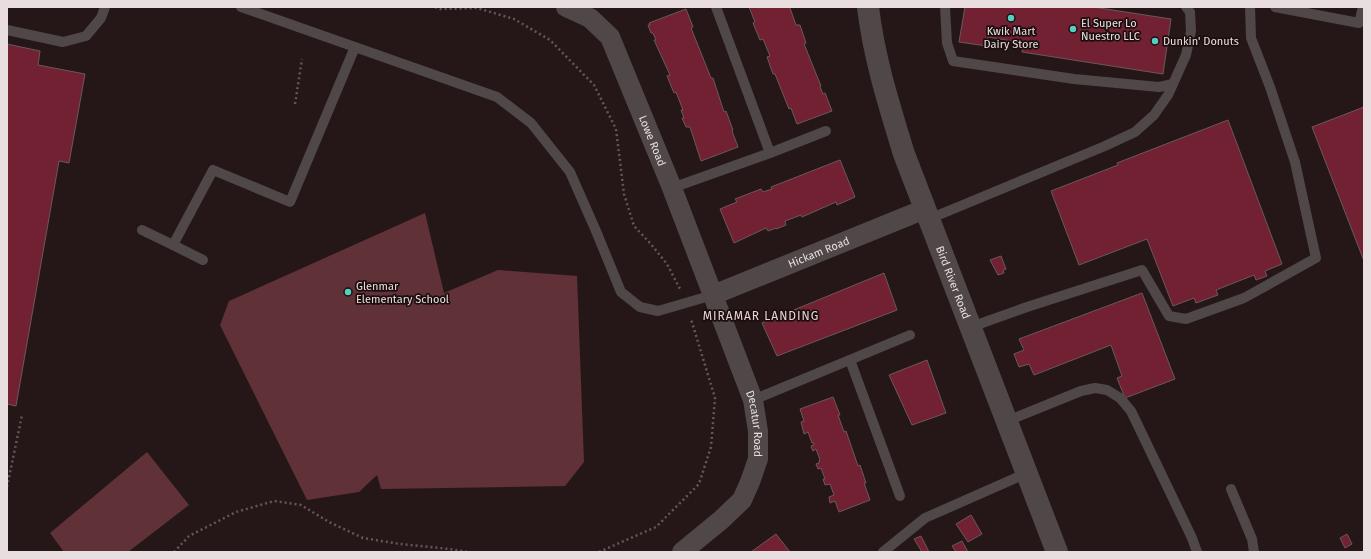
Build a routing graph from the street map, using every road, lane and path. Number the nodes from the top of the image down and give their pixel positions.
1 (105, 7) edge
2 (241, 7) edge
3 (435, 7) edge
4 (566, 7) edge
5 (716, 7) edge
6 (868, 7) edge
7 (945, 7) edge
8 (1186, 7) edge
9 (1250, 7) edge
10 (1275, 7) edge
11 (1363, 7) edge
12 (1362, 23) edge
13 (7, 30) edge
14 (355, 47) junction
15 (302, 59) dead end
16 (1173, 84) junction
17 (295, 104) dead end
18 (826, 131) dead end
19 (770, 153) junction
20 (672, 188) junction
21 (927, 214) junction
22 (142, 230) dead end
23 (173, 246) junction
24 (203, 260) dead end
25 (681, 292) dead end
26 (713, 295) junction
27 (691, 318) dead end
28 (971, 327) junction
29 (910, 335) dead end
30 (850, 360) junction
31 (753, 400) junction
32 (22, 415) dead end
33 (1007, 421) junction
34 (1027, 473) junction
35 (7, 487) edge
36 (1231, 489) dead end
37 (900, 496) dead end
38 (174, 552) edge
39 (462, 552) edge
40 (468, 552) edge
41 (599, 552) edge
42 (682, 552) edge
43 (884, 552) edge
44 (1057, 552) edge
45 (1196, 552) edge
46 (1254, 552) edge

1 - 13 lane
2 - 14 lane
3 - 25 path
4 - 20 street, Lowe Road
5 - 19 lane
6 - 21 street, Bird River Road
7 - 16 lane
8 - 16 lane
9 - 28 lane
10 - 12 lane
11 - 12 lane
14 - 23 lane
14 - 26 lane
15 - 17 path
16 - 21 lane
18 - 19 lane
19 - 20 lane
20 - 26 street, Lowe Road
21 - 26 street, Hickam Road
21 - 28 street, Bird River Road
22 - 23 lane
23 - 24 lane
26 - 31 street, Decatur Road
27 - 41 path
28 - 33 street, Bird River Road
29 - 30 lane
30 - 31 lane
30 - 37 lane
31 - 42 street, Decatur Road
32 - 35 path
33 - 34 street, Bird River Road
33 - 45 lane
34 - 43 lane
34 - 44 street, Bird River Road
36 - 46 lane
38 - 39 path
39 - 40 path

